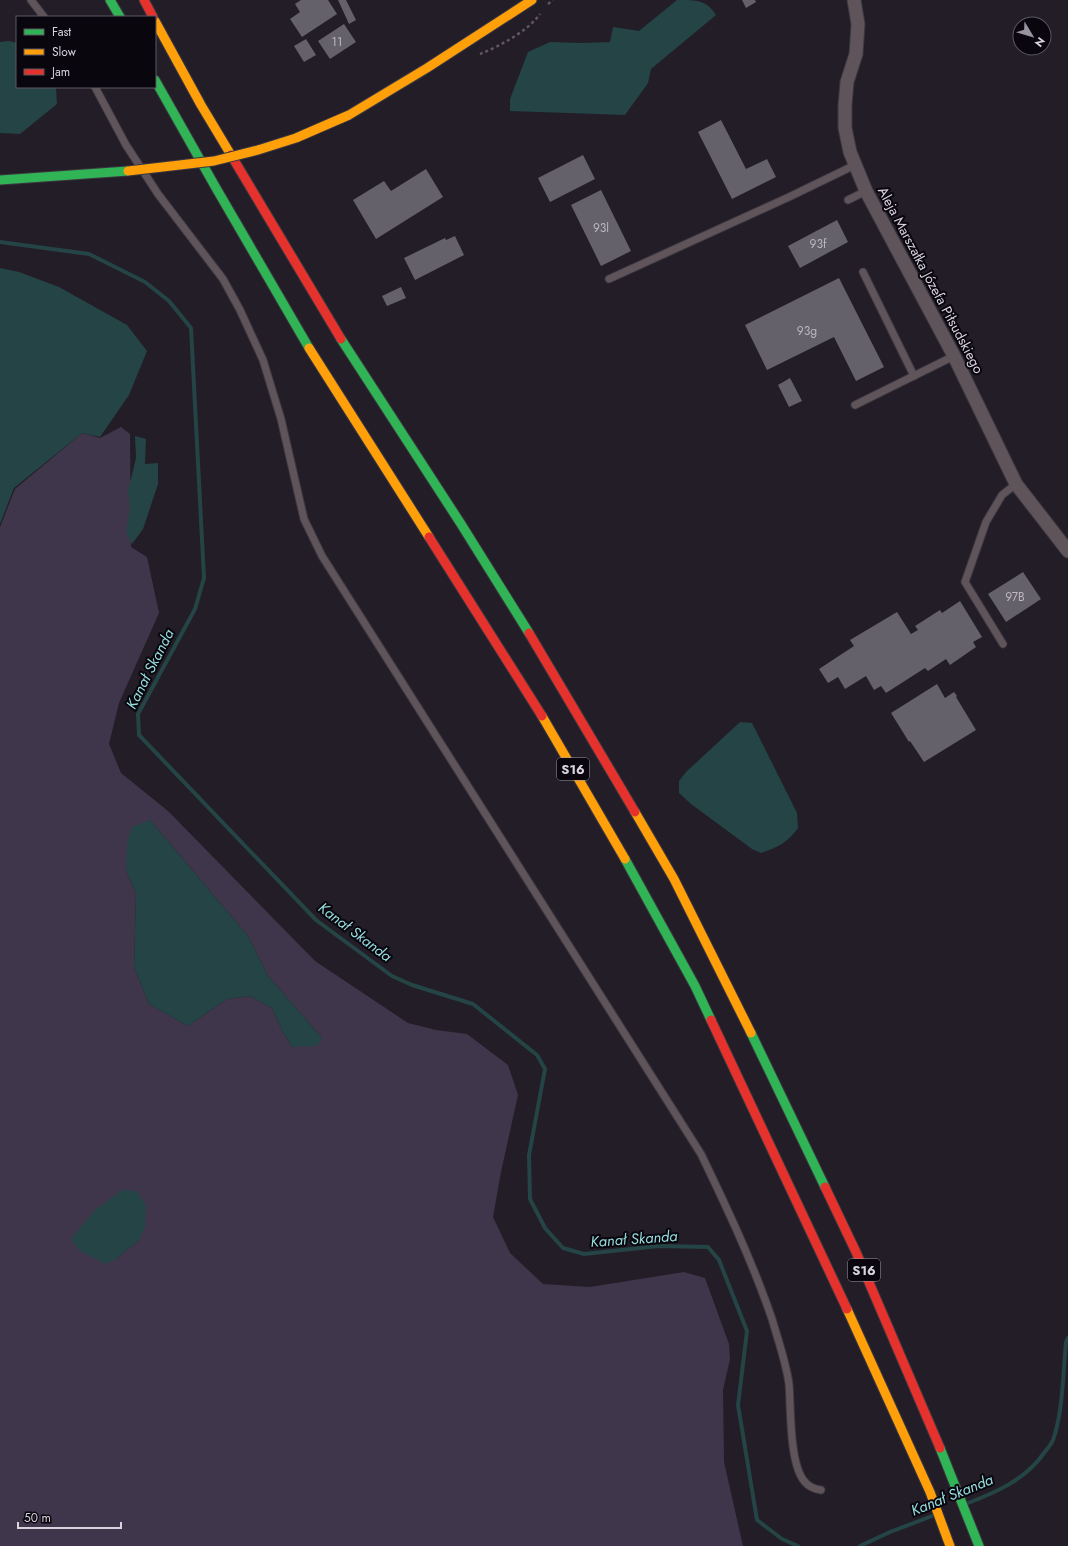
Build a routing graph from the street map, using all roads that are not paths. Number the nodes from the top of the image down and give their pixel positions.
1 (31, 0) edge
2 (110, 0) edge
3 (144, 0) edge
4 (532, 0) edge
5 (854, 0) edge
6 (43, 16) edge
7 (119, 16) edge
8 (152, 16) edge
9 (156, 23) edge
10 (156, 82) edge
11 (96, 88) edge
12 (856, 165) junction
13 (0, 180) edge
14 (866, 191) junction
15 (848, 200) dead end
16 (863, 272) dead end
17 (609, 279) dead end
18 (954, 356) junction
19 (914, 376) junction
20 (855, 405) dead end
21 (1016, 484) junction
22 (1068, 551) edge
23 (1003, 644) dead end
24 (821, 1490) dead end
25 (950, 1546) edge
26 (979, 1546) edge

1 - 6 lane
2 - 7 main road
3 - 8 main road
4 - 13 main road, bridge
5 - 12 street, Aleja Marszałka Józefa Piłsudskiego
9 - 26 main road, S16
10 - 25 main road, S16
11 - 24 lane
12 - 14 street, Aleja Marszałka Józefa Piłsudskiego
12 - 17 lane
14 - 15 lane
14 - 18 street, Aleja Marszałka Józefa Piłsudskiego
16 - 19 lane
18 - 19 lane
18 - 21 street, Aleja Marszałka Józefa Piłsudskiego
19 - 20 lane
21 - 22 street, Aleja Marszałka Józefa Piłsudskiego
21 - 23 lane

